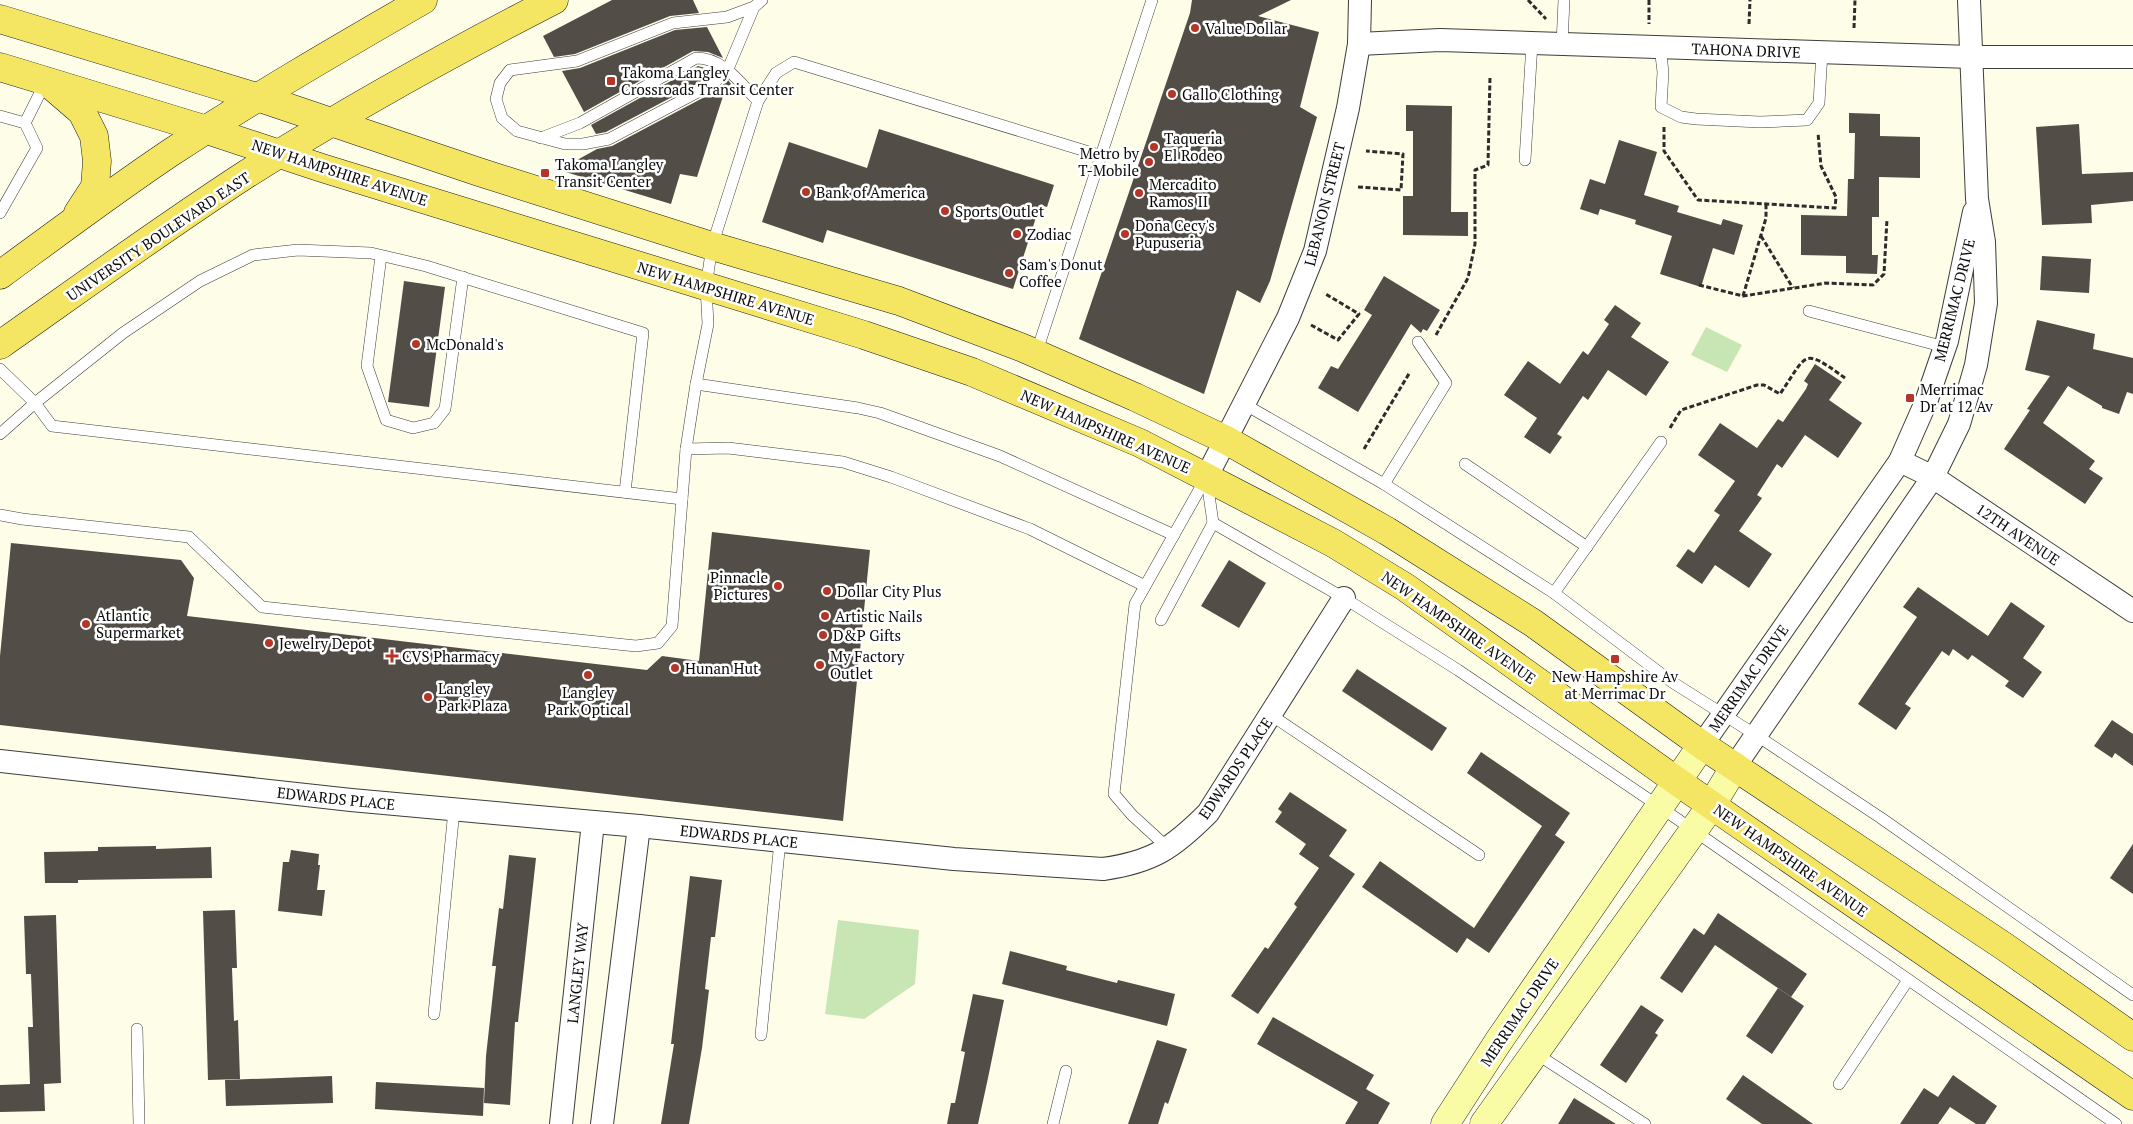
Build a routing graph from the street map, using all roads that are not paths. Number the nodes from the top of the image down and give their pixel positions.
1 (424, 0) edge
2 (554, 0) edge
3 (1152, 0) edge
4 (1360, 0) edge
5 (1564, 0) edge
6 (1969, 0) edge
7 (758, 4) edge
8 (0, 19) edge
9 (1532, 43) junction
10 (1359, 44) junction
11 (1562, 44) junction
12 (1660, 47) junction
13 (1822, 52) junction
14 (1971, 57) junction
15 (2133, 57) edge
16 (0, 67) edge
17 (728, 69) junction
18 (46, 82) junction
19 (260, 98) junction
20 (758, 101) junction
21 (0, 116) edge
22 (25, 123) junction
23 (332, 123) junction
24 (207, 130) junction
25 (540, 138) junction
26 (280, 154) junction
27 (1102, 156) junction
28 (1525, 160) dead end
29 (1977, 199) junction
30 (0, 213) edge
31 (75, 219) junction
32 (712, 246) junction
33 (381, 256) junction
34 (0, 275) edge
35 (462, 277) junction
36 (706, 287) junction
37 (1809, 311) dead end
38 (1418, 342) dead end
39 (0, 345) edge
40 (1945, 347) junction
41 (1036, 354) junction
42 (0, 369) edge
43 (696, 384) junction
44 (35, 403) junction
45 (1244, 404) junction
46 (0, 434) edge
47 (1226, 440) junction
48 (1661, 442) road end
49 (686, 449) junction
50 (1900, 460) junction
51 (1465, 464) dead end
52 (1207, 476) junction
53 (1933, 477) junction
54 (1384, 484) junction
55 (625, 492) junction
56 (682, 499) junction
57 (0, 515) edge
58 (1213, 523) junction
59 (1174, 535) junction
60 (1587, 547) junction
61 (1145, 586) junction
62 (1554, 593) junction
63 (1344, 598) junction
64 (2129, 604) edge
65 (1161, 620) dead end
66 (1271, 715) junction
67 (1723, 715) junction
68 (1756, 735) junction
69 (1702, 745) junction
70 (0, 761) edge
71 (1735, 766) junction
72 (1678, 782) junction
73 (1711, 806) junction
74 (1660, 807) junction
75 (454, 810) junction
76 (593, 822) junction
77 (639, 826) junction
78 (1693, 831) junction
79 (780, 840) junction
80 (1168, 848) junction
81 (1479, 855) dead end
82 (1908, 980) junction
83 (2133, 995) edge
84 (434, 1014) dead end
85 (137, 1029) dead end
86 (760, 1035) dead end
87 (2133, 1037) edge
88 (1535, 1053) junction
89 (1066, 1071) dead end
90 (1839, 1084) dead end
91 (2133, 1096) edge
92 (139, 1124) edge
93 (561, 1124) edge
94 (602, 1124) edge
95 (1053, 1124) edge
96 (1445, 1124) edge
97 (1484, 1124) edge
98 (1645, 1124) edge
99 (2116, 1124) edge

1 - 19 main road
2 - 23 main road, UNIVERSITY BOULEVARD EAST
3 - 27 lane
4 - 10 street, LEBANON STREET
5 - 11 lane
6 - 14 street, MERRIMAC DRIVE
7 - 17 lane
7 - 25 lane
8 - 19 main road
9 - 10 street, TAHONA DRIVE
9 - 11 street, TAHONA DRIVE
9 - 28 lane
10 - 45 street, LEBANON STREET
11 - 12 street, TAHONA DRIVE
12 - 13 street, TAHONA DRIVE
12 - 13 lane
13 - 14 street, TAHONA DRIVE
14 - 15 street, TAHONA DRIVE
14 - 29 street, MERRIMAC DRIVE
16 - 18 main road, NEW HAMPSHIRE AVENUE
17 - 20 lane
17 - 25 lane
17 - 25 lane
18 - 22 lane
18 - 24 main road, NEW HAMPSHIRE AVENUE
18 - 31 main road
19 - 23 main road
19 - 24 main road
20 - 27 lane
20 - 32 lane
21 - 22 lane
22 - 30 lane
23 - 26 main road, UNIVERSITY BOULEVARD EAST
23 - 32 main road
24 - 26 main road, NEW HAMPSHIRE AVENUE
24 - 31 main road
26 - 36 main road, NEW HAMPSHIRE AVENUE
26 - 39 main road, UNIVERSITY BOULEVARD EAST
27 - 41 lane
29 - 40 street, MERRIMAC DRIVE
29 - 53 street, MERRIMAC DRIVE
31 - 34 main road
32 - 36 lane
32 - 41 main road
33 - 35 lane
33 - 35 lane
33 - 44 lane
35 - 55 lane
36 - 43 lane
36 - 52 main road, NEW HAMPSHIRE AVENUE
37 - 40 lane
38 - 54 lane
40 - 50 street, MERRIMAC DRIVE
41 - 47 main road
42 - 44 lane
43 - 49 lane
43 - 59 lane
44 - 46 lane
44 - 55 lane
45 - 47 street, LEBANON STREET
45 - 54 lane
47 - 52 street, LEBANON STREET
47 - 69 main road
48 - 60 lane
49 - 56 lane
49 - 61 lane
50 - 53 street, 12TH AVENUE
50 - 67 street, MERRIMAC DRIVE
51 - 60 lane
52 - 58 lane
52 - 59 lane
52 - 72 main road, NEW HAMPSHIRE AVENUE
53 - 64 street, 12TH AVENUE
53 - 68 street, MERRIMAC DRIVE
54 - 62 lane
55 - 56 lane
56 - 57 lane
58 - 63 lane
58 - 65 lane
59 - 61 lane
60 - 62 lane
61 - 80 lane
62 - 67 lane
63 - 66 street, EDWARDS PLACE
63 - 74 lane
66 - 80 street, EDWARDS PLACE
66 - 81 lane
67 - 68 lane
67 - 69 street, MERRIMAC DRIVE
68 - 71 street, MERRIMAC DRIVE
68 - 83 lane
69 - 71 main road
69 - 72 street, MERRIMAC DRIVE
70 - 75 street, EDWARDS PLACE
71 - 73 street, MERRIMAC DRIVE
71 - 87 main road
72 - 73 main road, NEW HAMPSHIRE AVENUE
72 - 74 street, MERRIMAC DRIVE
73 - 78 street, MERRIMAC DRIVE
73 - 91 main road, NEW HAMPSHIRE AVENUE
74 - 78 lane
74 - 96 street, MERRIMAC DRIVE
75 - 76 street, EDWARDS PLACE
75 - 84 lane
76 - 77 street, EDWARDS PLACE
76 - 93 street, LANGLEY WAY
77 - 79 street, EDWARDS PLACE
77 - 94 street
78 - 82 lane
78 - 88 street, MERRIMAC DRIVE
79 - 80 street, EDWARDS PLACE
79 - 86 lane
82 - 90 lane
82 - 99 lane
85 - 92 lane
88 - 97 street, MERRIMAC DRIVE
88 - 98 lane
89 - 95 lane

